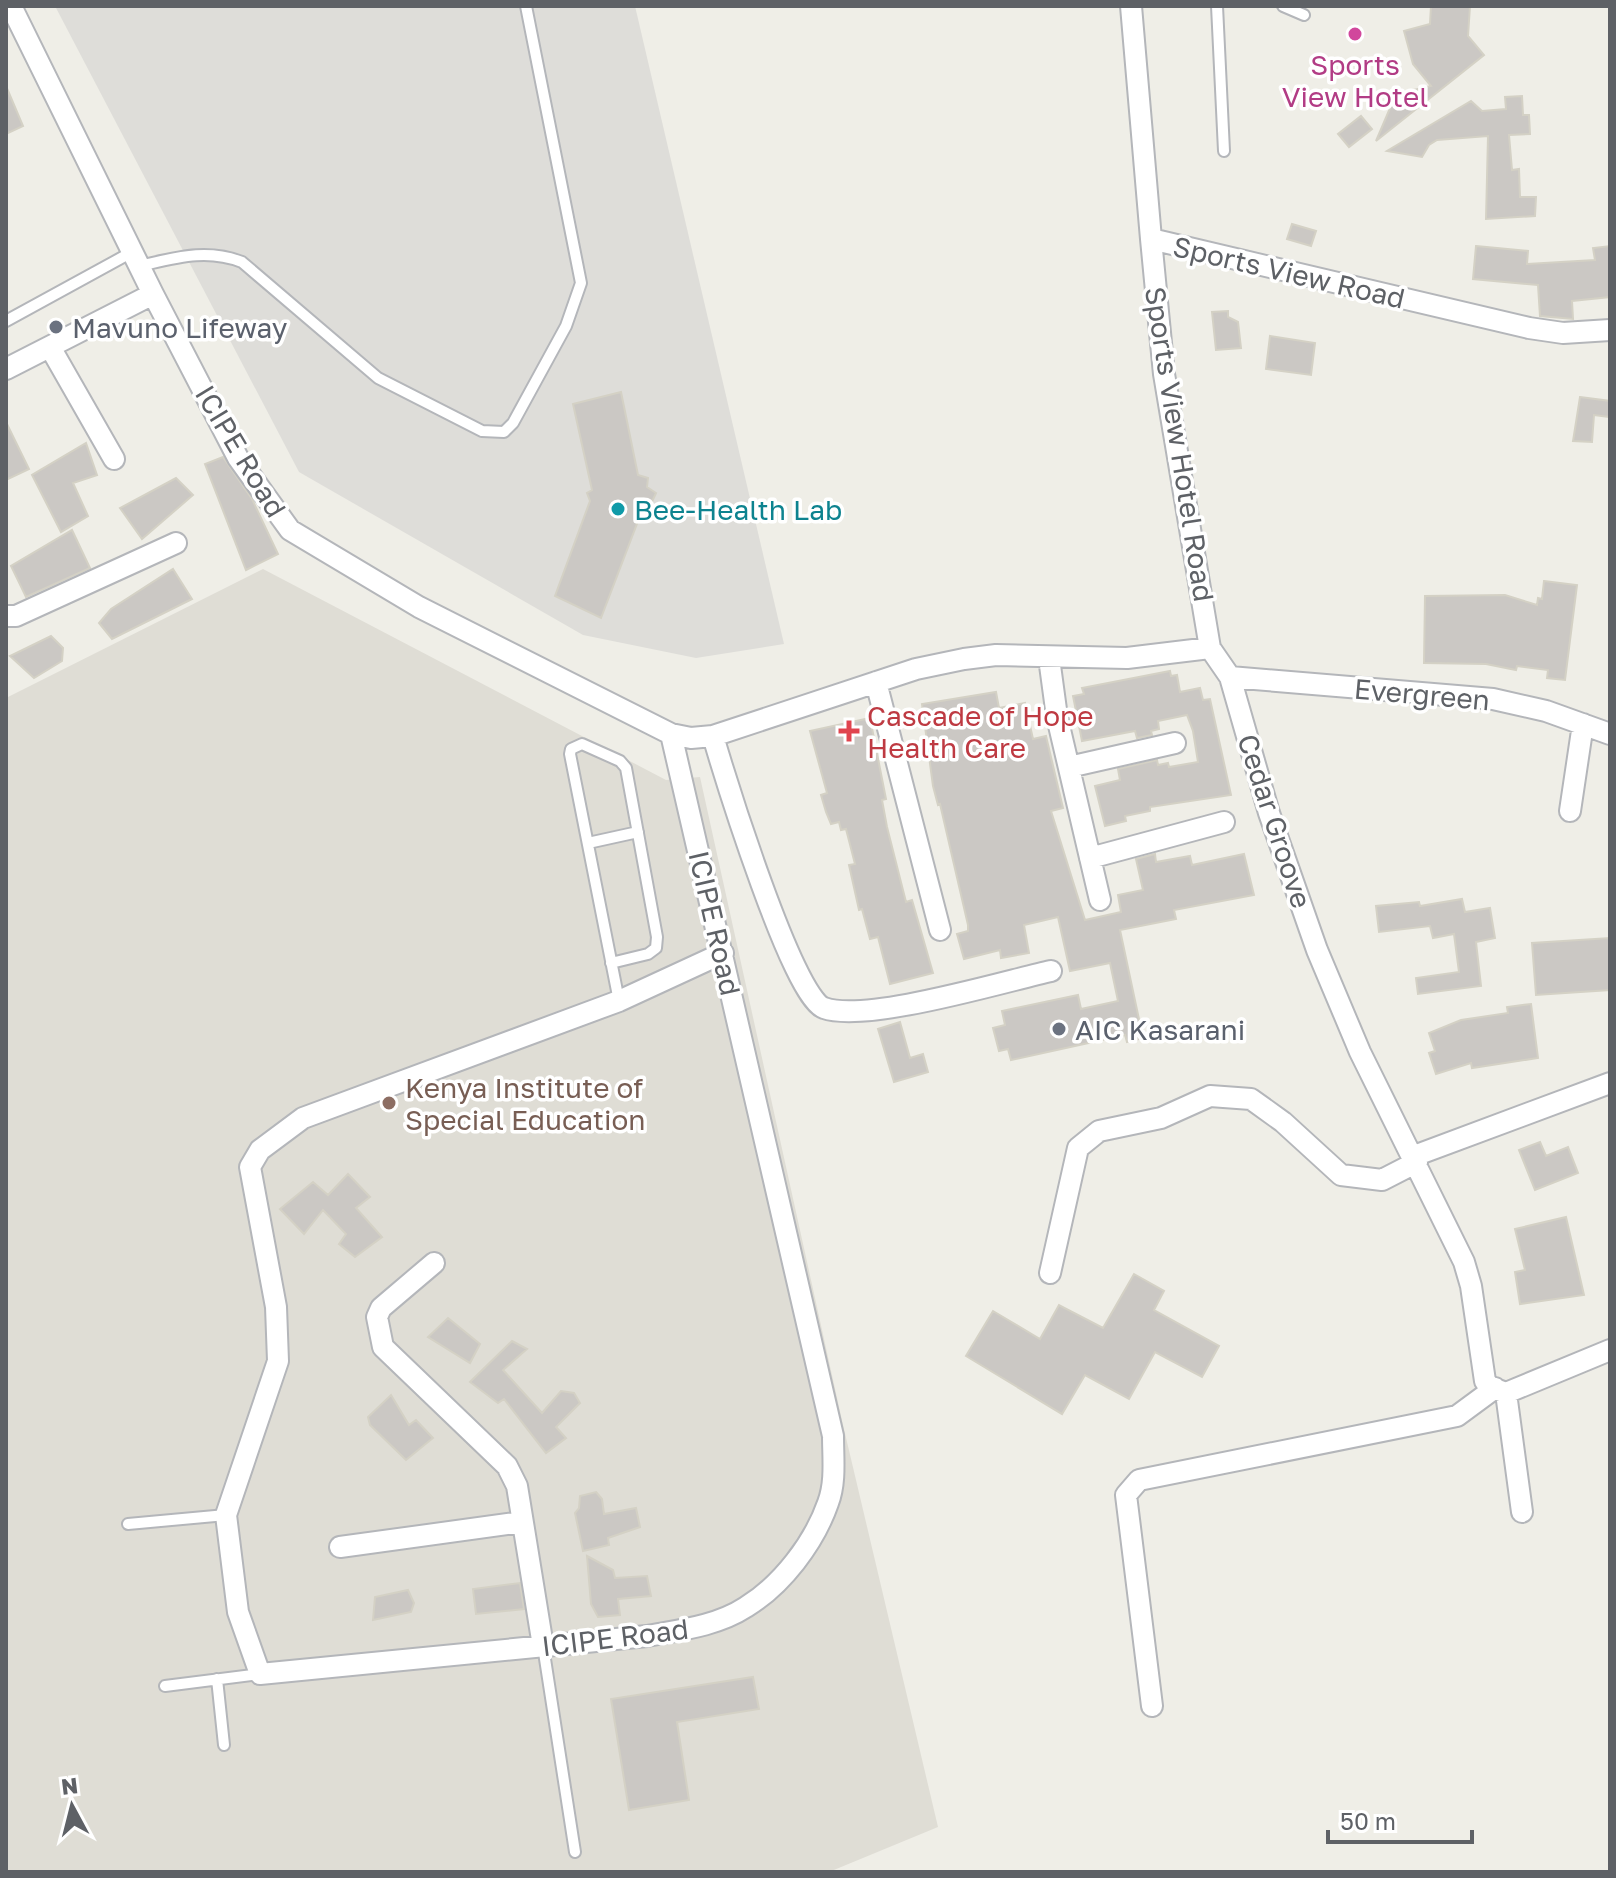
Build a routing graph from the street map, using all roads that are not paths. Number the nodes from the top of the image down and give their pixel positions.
1 (11, 6) edge
2 (526, 6) edge
3 (1131, 6) edge
4 (1217, 6) edge
5 (1283, 6) edge
6 (1304, 15) dead end
7 (1224, 151) dead end
8 (1151, 239) junction
9 (135, 259) junction
10 (153, 294) junction
11 (6, 321) edge
12 (1610, 330) edge
13 (50, 347) junction
14 (6, 369) edge
15 (114, 459) dead end
16 (176, 543) dead end
17 (6, 616) edge
18 (1210, 648) junction
19 (1049, 658) junction
20 (1230, 677) junction
21 (876, 682) junction
22 (1583, 724) junction
23 (671, 734) junction
24 (1610, 734) edge
25 (713, 736) junction
26 (1175, 743) dead end
27 (1069, 767) junction
28 (1570, 811) dead end
29 (1224, 822) dead end
30 (638, 832) junction
31 (588, 843) junction
32 (1090, 858) junction
33 (1100, 900) dead end
34 (940, 930) dead end
35 (723, 953) junction
36 (611, 963) junction
37 (1051, 971) dead end
38 (619, 1001) junction
39 (1610, 1083) edge
40 (1416, 1159) junction
41 (434, 1263) dead end
42 (1050, 1273) dead end
43 (1610, 1350) edge
44 (1501, 1391) junction
45 (1522, 1512) dead end
46 (226, 1515) junction
47 (522, 1522) junction
48 (128, 1524) dead end
49 (340, 1547) dead end
50 (543, 1646) junction
51 (260, 1674) junction
52 (217, 1679) junction
53 (165, 1686) dead end
54 (1152, 1706) dead end
55 (224, 1745) dead end
56 (575, 1852) dead end

1 - 9 street, ICIPE Road
2 - 9 lane
3 - 8 street, Sports View Road
4 - 7 lane
5 - 6 lane
8 - 12 street, Sports View Road
8 - 18 street, Sports View Hotel Road
9 - 10 street, ICIPE Road
9 - 11 lane
10 - 13 street
10 - 23 street, ICIPE Road
13 - 14 street
13 - 15 street
16 - 17 street
18 - 19 street
18 - 20 street, Cedar Groove
19 - 21 street
19 - 27 street
20 - 22 street, Evergreen
20 - 40 street, Cedar Groove
21 - 25 street
21 - 34 street
22 - 24 street, Evergreen
22 - 28 street
23 - 25 street
23 - 35 street, ICIPE Road
25 - 37 street
26 - 27 street
27 - 32 street
29 - 32 street
30 - 31 lane
30 - 31 lane
30 - 36 lane
31 - 36 lane
32 - 33 street
35 - 38 street
35 - 50 street, ICIPE Road
36 - 38 lane
38 - 46 street
39 - 40 street
40 - 42 street
40 - 44 street, Cedar Groove
41 - 47 street
43 - 44 street
44 - 45 street, Cedar Groove
44 - 54 street
46 - 48 lane
46 - 51 street
47 - 49 street
47 - 50 street
50 - 51 street, ICIPE Road
50 - 56 lane
51 - 52 lane
52 - 53 lane
52 - 55 lane

